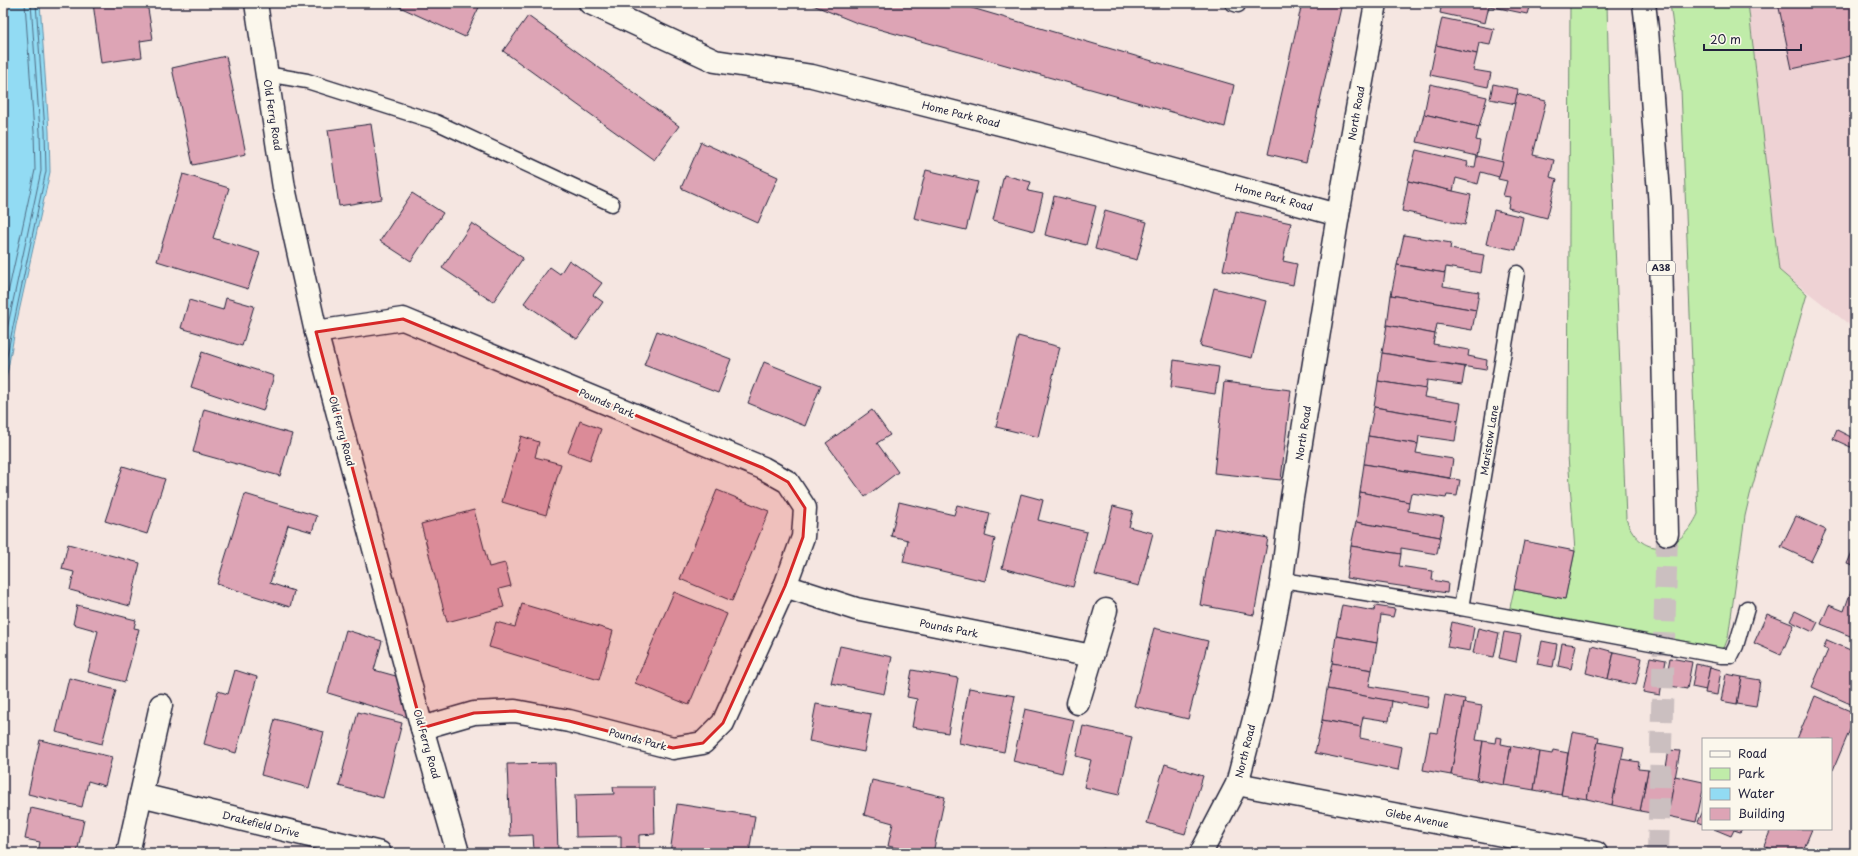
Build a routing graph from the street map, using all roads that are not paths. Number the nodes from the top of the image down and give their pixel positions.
1 (256, 3) edge
2 (590, 3) edge
3 (1232, 3) edge
4 (1238, 3) edge
5 (1376, 3) edge
6 (1644, 3) edge
7 (266, 74) junction
8 (612, 204) dead end
9 (1338, 215) junction
10 (1517, 273) dead end
11 (316, 332) junction
12 (1667, 534) tunnel mouth
13 (1282, 580) junction
14 (785, 586) junction
15 (1461, 608) junction
16 (1746, 608) dead end
17 (1106, 610) dead end
18 (1092, 656) junction
19 (1078, 703) dead end
20 (161, 705) dead end
21 (422, 728) junction
22 (1237, 784) junction
23 (142, 795) junction
24 (128, 853) edge
25 (380, 853) edge
26 (458, 853) edge
27 (1201, 853) edge
28 (1596, 853) edge

1 - 7 main road, Old Ferry Road
2 - 9 main road, Home Park Road
3 - 4 lane
5 - 9 main road, North Road
6 - 12 main road, A38
7 - 8 lane
7 - 11 main road, Old Ferry Road
9 - 13 main road, North Road
10 - 15 lane, Maristow Lane
11 - 14 main road, Pounds Park
11 - 21 main road, Old Ferry Road
13 - 15 lane
13 - 22 main road, North Road
14 - 18 main road, Pounds Park
14 - 21 main road, Pounds Park
15 - 16 lane
17 - 18 main road
18 - 19 main road
20 - 23 main road
21 - 26 main road, Old Ferry Road
22 - 27 main road, North Road
22 - 28 main road, Glebe Avenue
23 - 24 main road
23 - 25 main road, Drakefield Drive

